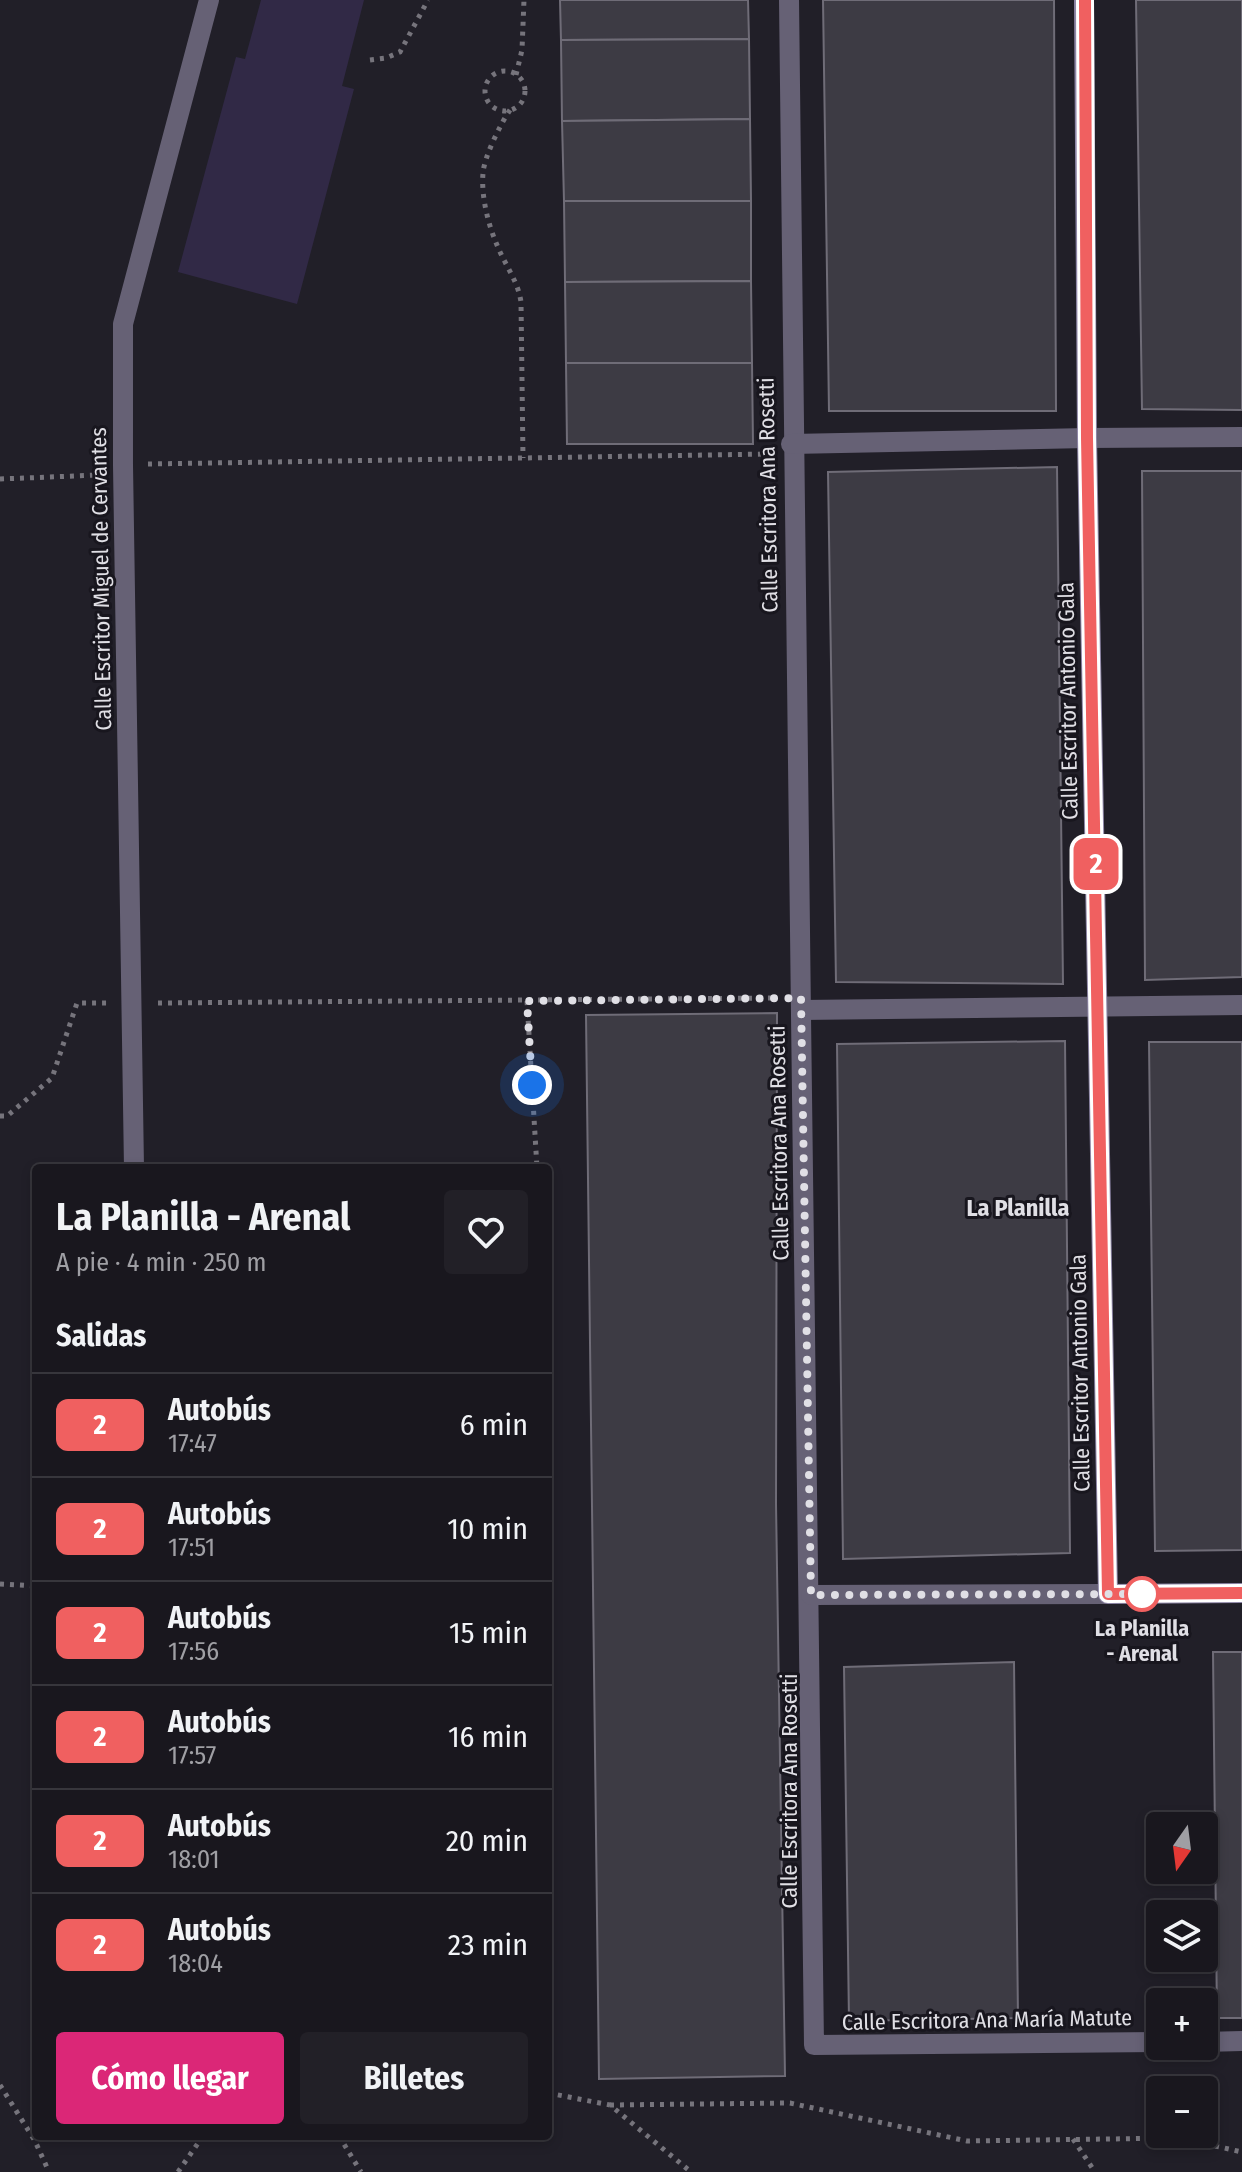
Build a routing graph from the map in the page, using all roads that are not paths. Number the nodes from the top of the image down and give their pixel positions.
1 (209, 0) edge
2 (789, 0) edge
3 (1084, 0) edge
4 (1242, 437) edge
5 (1087, 438) junction
6 (791, 449) junction
7 (801, 1004) junction
8 (1099, 1005) junction
9 (1242, 1005) edge
10 (134, 1164) edge
11 (1242, 1593) edge
12 (1108, 1594) junction
13 (811, 1595) junction
14 (1242, 2041) edge
15 (1146, 2042) edge
16 (1218, 2042) edge
17 (814, 2045) joint

1 - 10 street, Calle Escritor Miguel de Cervantes
2 - 6 street, Calle Escritora Ana Rosetti
3 - 5 street, Calle Escritor Antonio Gala
4 - 5 street
5 - 6 street
5 - 8 street, Calle Escritor Antonio Gala
6 - 7 street, Calle Escritora Ana Rosetti
7 - 8 street
7 - 13 street, Calle Escritora Ana Rosetti
8 - 9 street
8 - 12 street, Calle Escritor Antonio Gala
11 - 12 street
12 - 13 street
13 - 17 street, Calle Escritora Ana Rosetti
14 - 16 street
15 - 17 street, Calle Escritora Ana María Matute

